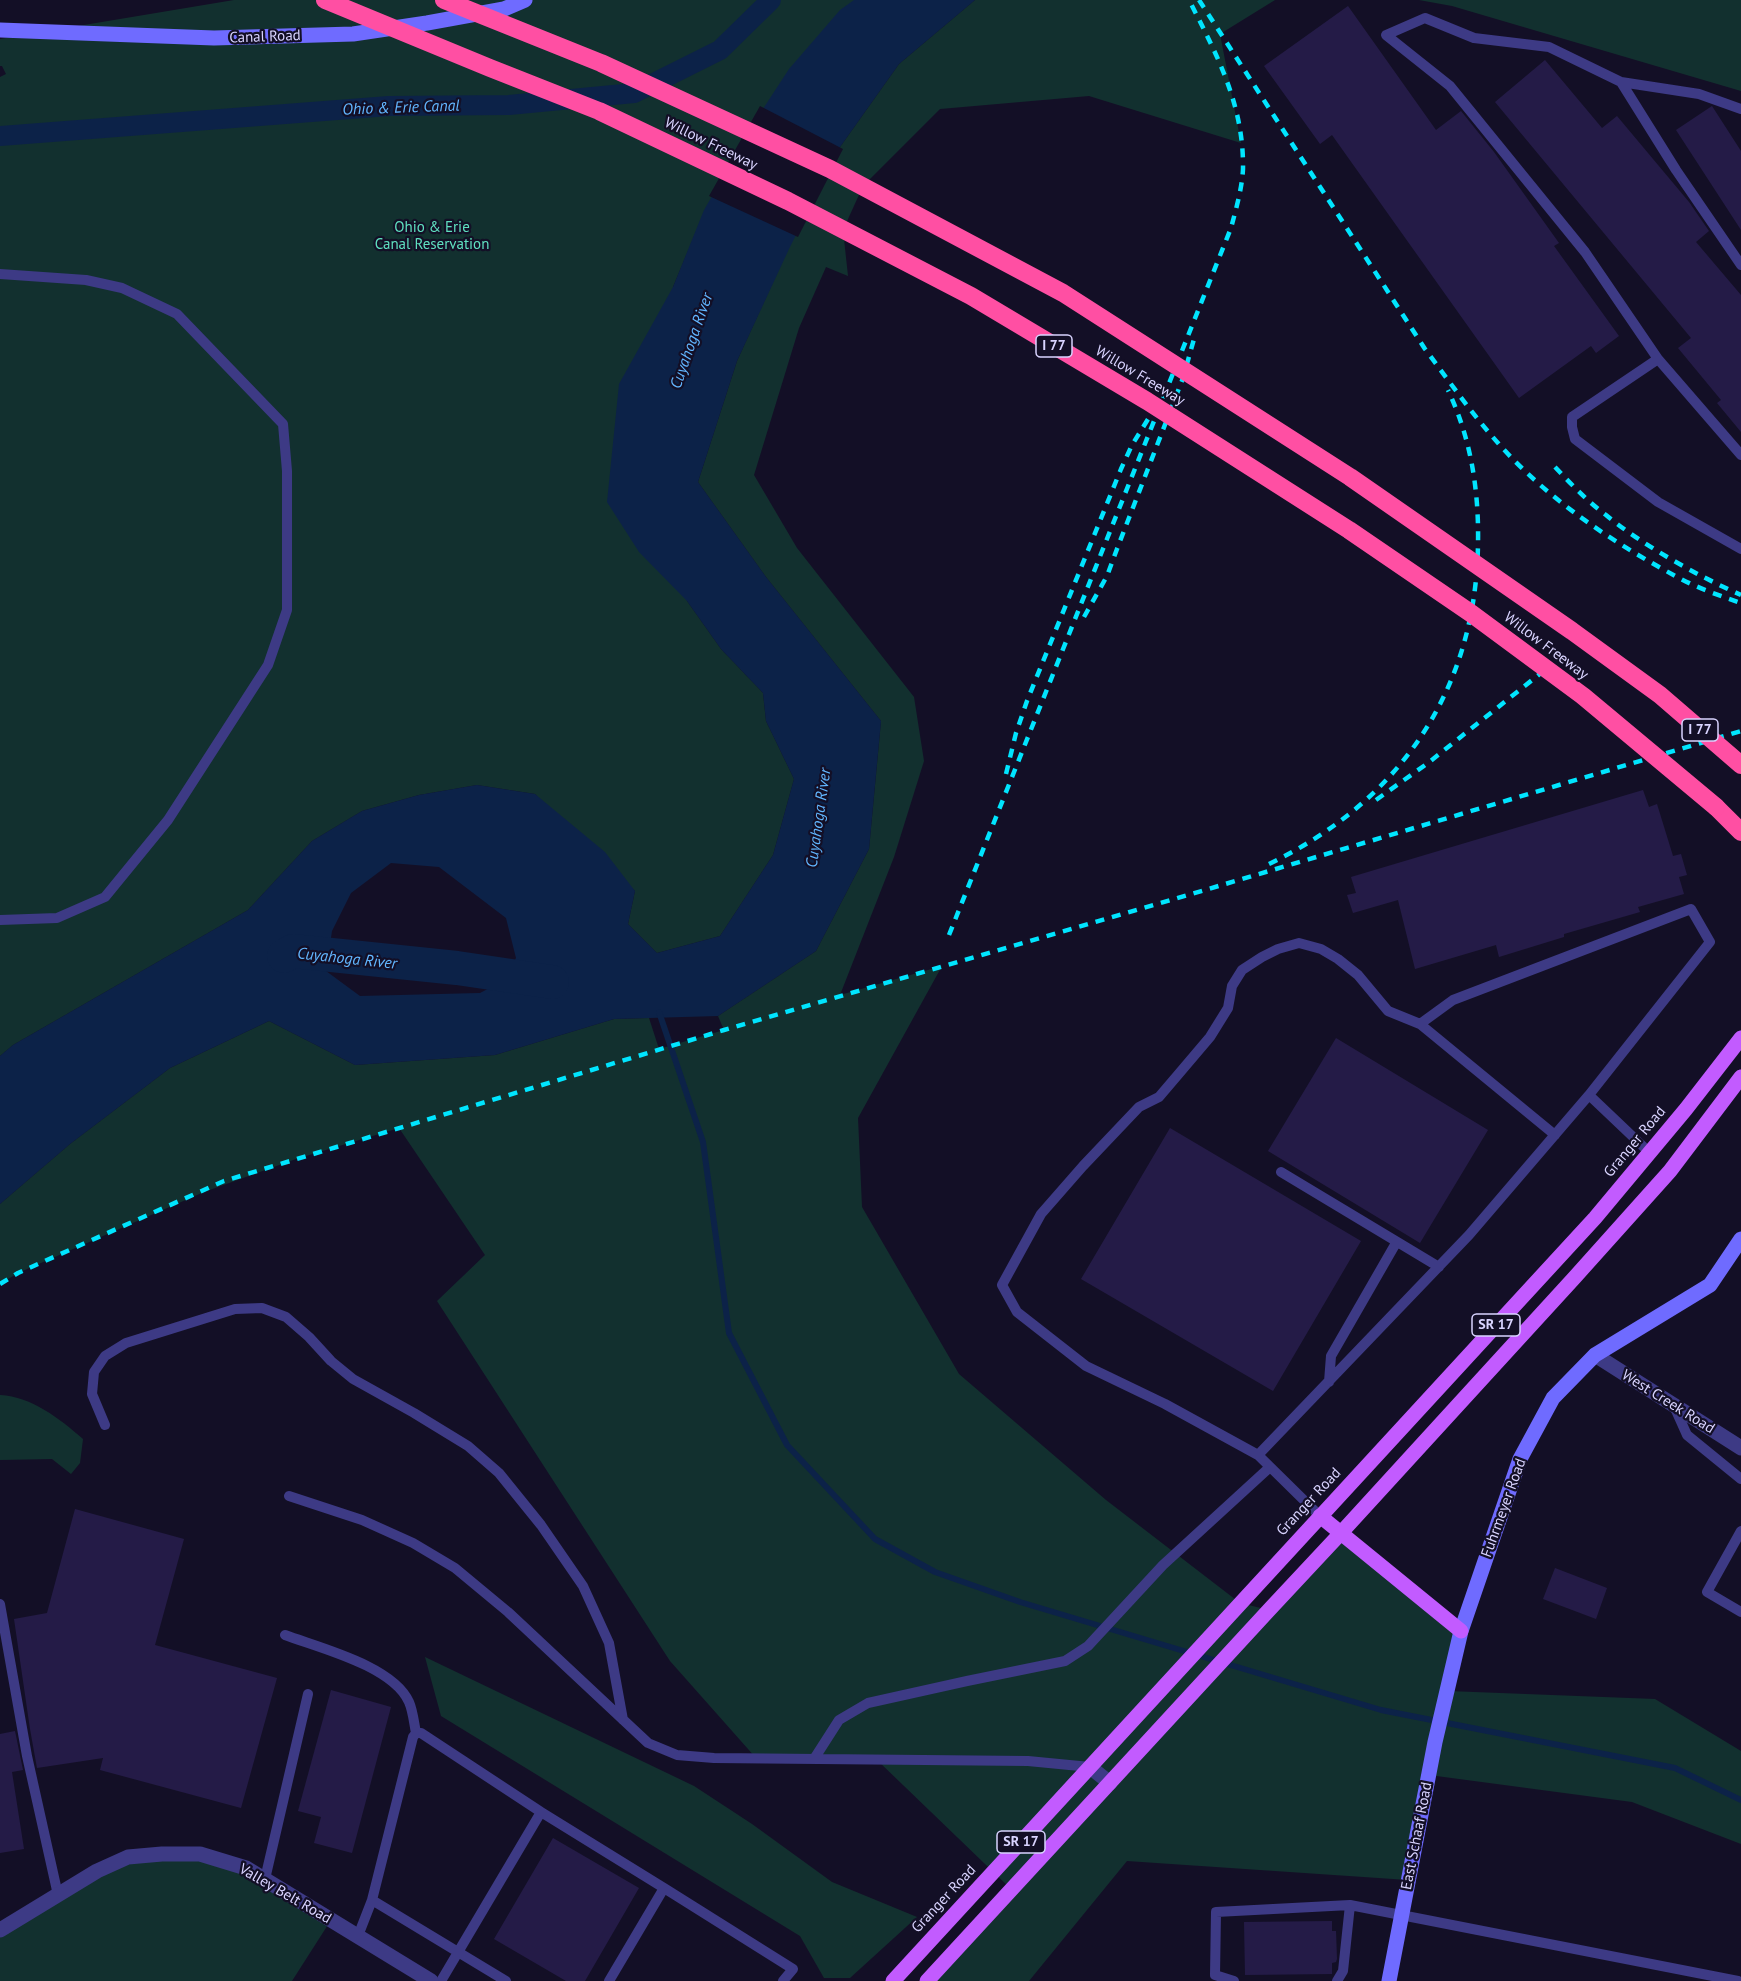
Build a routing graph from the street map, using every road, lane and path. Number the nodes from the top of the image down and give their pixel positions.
1 (325, 0) edge
2 (444, 0) edge
3 (525, 0) edge
4 (0, 30) edge
5 (1621, 82) junction
6 (1741, 109) edge
7 (1741, 266) edge
8 (0, 274) edge
9 (1658, 359) junction
10 (1741, 455) edge
11 (1741, 549) edge
12 (1660, 695) junction
13 (1741, 759) edge
14 (1741, 765) edge
15 (1741, 831) edge
16 (0, 920) edge
17 (1420, 1024) junction
18 (1741, 1038) edge
19 (1741, 1077) edge
20 (1589, 1095) junction
21 (1555, 1135) junction
22 (1650, 1153) junction
23 (1670, 1171) junction
24 (1281, 1172) dead end
25 (1741, 1239) edge
26 (1396, 1243) junction
27 (1439, 1268) junction
28 (1595, 1355) junction
29 (1329, 1382) junction
30 (1674, 1406) junction
31 (105, 1425) dead end
32 (1741, 1449) edge
33 (1258, 1455) junction
34 (1270, 1467) junction
35 (1741, 1479) edge
36 (289, 1496) dead end
37 (1320, 1516) junction
38 (1741, 1531) edge
39 (1340, 1534) junction
40 (0, 1604) edge
41 (1741, 1612) edge
42 (1461, 1631) junction
43 (285, 1635) dead end
44 (1448, 1691) joint
45 (308, 1694) dead end
46 (623, 1720) junction
47 (416, 1733) junction
48 (814, 1758) junction
49 (1090, 1767) junction
50 (1110, 1783) junction
51 (541, 1812) junction
52 (265, 1879) junction
53 (664, 1888) junction
54 (58, 1895) junction
55 (372, 1900) junction
56 (1350, 1905) junction
57 (1402, 1915) junction
58 (0, 1930) edge
59 (358, 1936) junction
60 (458, 1952) junction
61 (432, 1981) edge
62 (441, 1981) edge
63 (506, 1981) edge
64 (609, 1981) edge
65 (783, 1981) edge
66 (893, 1981) edge
67 (927, 1981) edge
68 (1234, 1981) edge
69 (1337, 1981) edge
70 (1389, 1981) edge
71 (1738, 1981) edge

1 - 15 highway, Willow Freeway / I 77, bridge
2 - 12 highway, Willow Freeway / I 77, bridge
3 - 4 street, Canal Road
5 - 6 lane
5 - 7 lane
5 - 9 lane
8 - 16 lane
9 - 10 lane
9 - 11 lane
12 - 13 highway, bridge
12 - 14 highway, Willow Freeway / I 77, bridge
17 - 20 lane
17 - 21 lane
17 - 33 lane
18 - 22 main road, Granger Road / SR 17
19 - 23 main road, SR 17
20 - 21 lane
20 - 22 lane
21 - 27 lane
22 - 23 main road
22 - 37 main road, Granger Road / SR 17
23 - 39 main road, SR 17
24 - 26 lane
25 - 28 street, Fuhrmeyer Road
26 - 27 lane
26 - 29 lane
27 - 29 lane
28 - 30 street, West Creek Road
28 - 42 street, Fuhrmeyer Road
29 - 33 lane
30 - 32 street, West Creek Road
30 - 35 lane
31 - 46 lane
33 - 34 lane
34 - 37 lane
34 - 48 lane
36 - 46 lane
37 - 39 main road
37 - 49 main road, Granger Road / SR 17
38 - 41 lane
39 - 42 main road
39 - 50 main road, SR 17
40 - 54 lane
42 - 44 street, Fuhrmeyer Road
43 - 47 lane
44 - 57 street, East Schaaf Road
45 - 52 lane
46 - 48 lane
47 - 51 lane
47 - 55 lane
48 - 49 lane
49 - 50 street
49 - 66 main road, Granger Road / SR 17
50 - 67 main road, SR 17
51 - 53 lane
51 - 60 lane
52 - 54 street, Valley Belt Road
52 - 59 street, Valley Belt Road
53 - 64 lane
53 - 65 lane
54 - 58 street, Valley Belt Road
55 - 59 lane
55 - 60 lane
56 - 57 lane
56 - 68 lane
56 - 69 lane
57 - 70 street, East Schaaf Road
57 - 71 lane
59 - 61 street, Valley Belt Road
60 - 62 lane
60 - 63 lane

